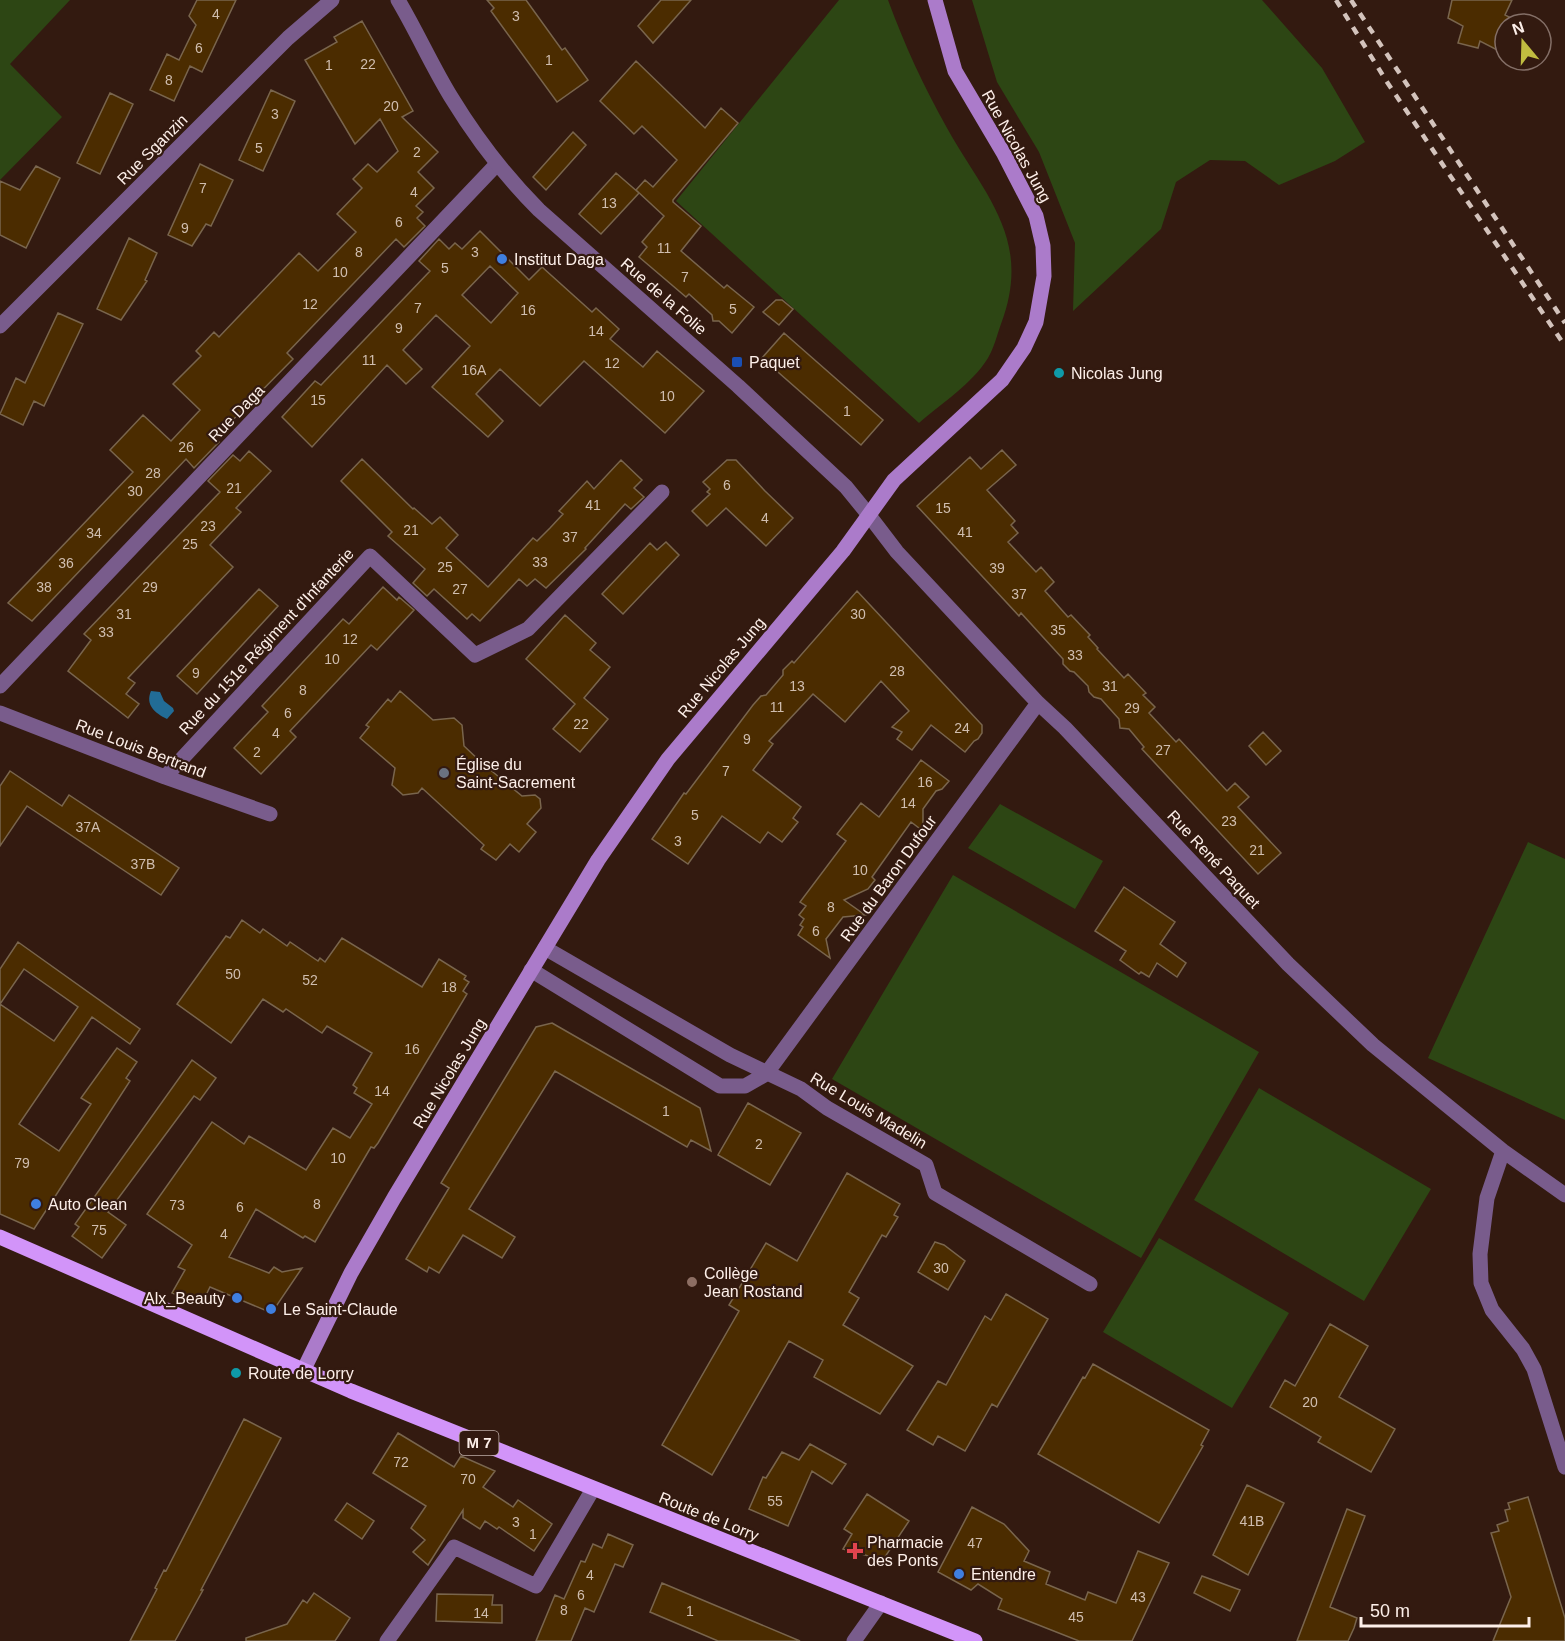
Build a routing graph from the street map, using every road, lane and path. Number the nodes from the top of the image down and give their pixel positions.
1 (332, 0) edge
2 (398, 0) edge
3 (935, 0) edge
4 (497, 164) junction
5 (0, 326) edge
6 (662, 492) dead end
7 (868, 514) junction
8 (0, 686) edge
9 (0, 700) edge
10 (1038, 703) junction
11 (0, 710) edge
12 (165, 777) junction
13 (270, 814) dead end
14 (544, 948) junction
15 (531, 970) junction
16 (766, 1074) junction
17 (1503, 1151) junction
18 (1565, 1195) edge
19 (0, 1237) edge
20 (1090, 1284) dead end
21 (303, 1371) junction
22 (1565, 1467) edge
23 (593, 1489) junction
24 (881, 1603) junction
25 (387, 1641) edge
26 (855, 1641) edge
27 (975, 1641) edge

1 - 5 street, Rue Sganzin
2 - 4 street, Rue de la Folie
3 - 7 main road, Rue Nicolas Jung
4 - 7 street, Rue de la Folie
4 - 8 street, Rue Daga
6 - 12 street, Rue du 151e Régiment d'Infanterie
7 - 10 street, Rue René Paquet
7 - 14 main road, Rue Nicolas Jung
9 - 11 street
10 - 16 street, Rue du Baron Dufour
10 - 17 street, Rue René Paquet
11 - 12 street, Rue Louis Bertrand
12 - 13 street, Rue Louis Bertrand
14 - 15 main road, Rue Nicolas Jung
14 - 16 street, Rue Louis Madelin
15 - 16 street
15 - 21 main road, Rue Nicolas Jung
16 - 20 street, Rue Louis Madelin
17 - 18 street, Rue René Paquet
17 - 22 street
19 - 21 main road, Route de Lorry / M 7
21 - 23 main road, Route de Lorry / M 7
23 - 24 main road, Route de Lorry / M 7
23 - 25 street
24 - 26 street
24 - 27 main road, Route de Lorry / M 7

